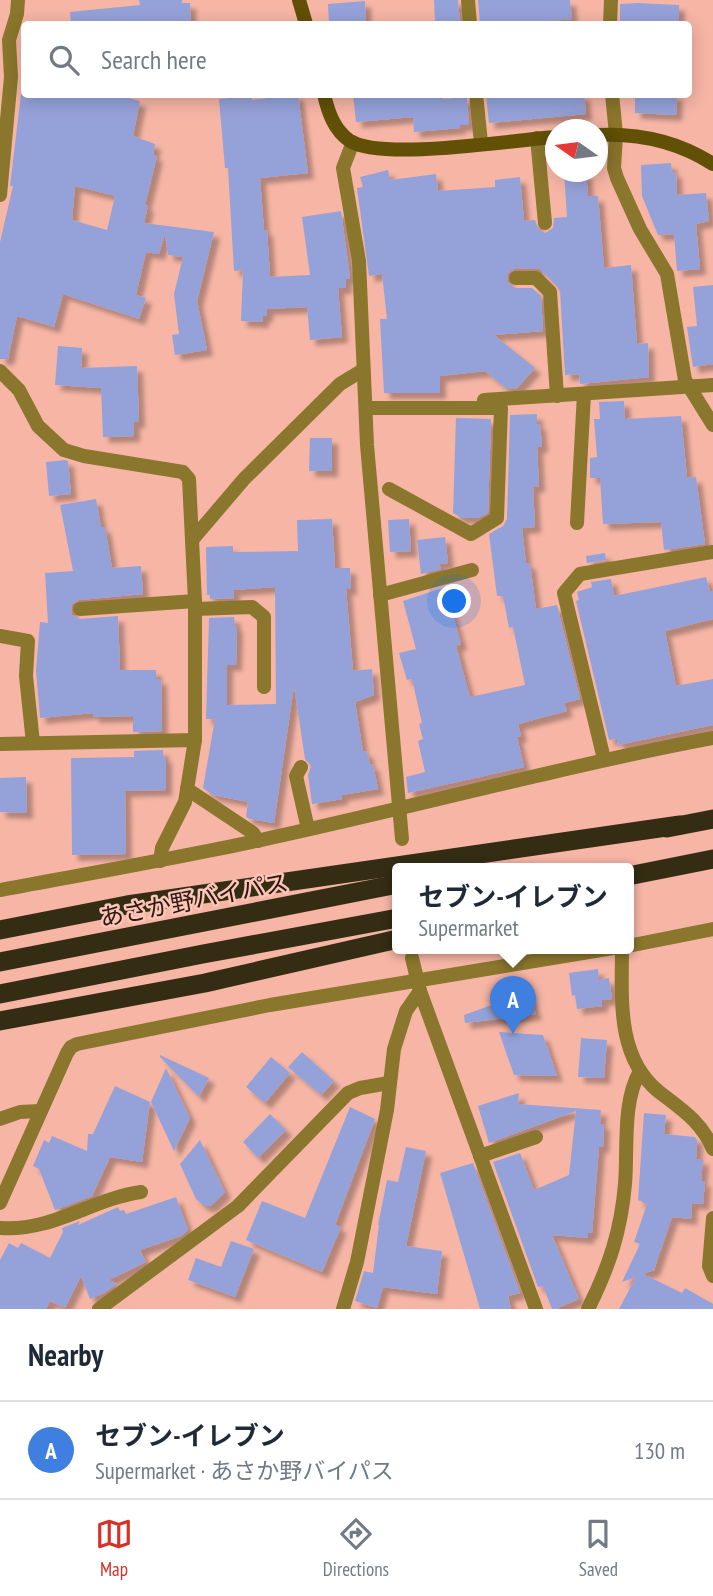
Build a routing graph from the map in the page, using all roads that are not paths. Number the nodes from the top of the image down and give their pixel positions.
1 (18, 0) edge
2 (299, 0) edge
3 (468, 0) edge
4 (611, 0) edge
5 (305, 21) edge
6 (470, 21) edge
7 (610, 21) edge
8 (5, 48) edge
9 (18, 78) edge
10 (325, 98) edge
11 (477, 98) edge
12 (612, 98) edge
13 (608, 134) edge
14 (616, 134) junction
15 (537, 138) junction
16 (545, 138) edge
17 (353, 142) junction
18 (481, 143) junction
19 (713, 164) edge
20 (0, 195) edge
21 (545, 223) dead end
22 (516, 278) dead end
23 (363, 370) junction
24 (0, 371) edge
25 (713, 385) edge
26 (688, 388) junction
27 (584, 394) junction
28 (557, 396) junction
29 (367, 408) junction
30 (478, 408) junction
31 (713, 425) edge
32 (389, 489) dead end
33 (577, 523) dead end
34 (192, 540) junction
35 (713, 552) edge
36 (472, 570) dead end
37 (380, 595) junction
38 (195, 605) junction
39 (80, 609) dead end
40 (0, 636) edge
41 (264, 687) dead end
42 (713, 738) edge
43 (195, 740) junction
44 (33, 743) junction
45 (0, 744) edge
46 (604, 759) junction
47 (301, 767) dead end
48 (187, 789) junction
49 (398, 808) junction
50 (713, 819) edge
51 (680, 825) junction
52 (308, 829) junction
53 (402, 839) dead end
54 (258, 841) junction
55 (713, 859) edge
56 (160, 861) junction
57 (417, 863) edge
58 (501, 863) edge
59 (392, 867) edge
60 (634, 875) edge
61 (392, 885) edge
62 (0, 890) edge
63 (392, 919) edge
64 (713, 929) edge
65 (0, 930) edge
66 (392, 940) edge
67 (634, 945) edge
68 (583, 954) edge
69 (622, 954) edge
70 (412, 958) dead end
71 (0, 962) edge
72 (419, 986) junction
73 (0, 994) edge
74 (0, 1021) edge
75 (640, 1071) junction
76 (389, 1083) junction
77 (40, 1111) junction
78 (0, 1119) edge
79 (536, 1137) dead end
80 (713, 1149) edge
81 (480, 1156) junction
82 (141, 1192) dead end
83 (0, 1203) edge
84 (713, 1218) edge
85 (0, 1228) edge
86 (713, 1276) edge
87 (99, 1309) edge
88 (342, 1309) edge
89 (536, 1309) edge
90 (588, 1309) edge

1 - 8 street
2 - 5 main road
3 - 6 street
4 - 7 street
8 - 9 street
9 - 20 street
10 - 17 main road
11 - 18 street
12 - 14 street
13 - 14 main road
14 - 19 main road
14 - 26 street
15 - 16 main road
15 - 18 main road
15 - 21 street
17 - 18 main road
17 - 23 street
22 - 28 street
23 - 29 street
23 - 34 street
24 - 34 street
25 - 26 street
26 - 27 street
26 - 31 street
27 - 28 street
27 - 33 street
28 - 30 street
29 - 30 street
29 - 37 street
30 - 32 street
34 - 38 street
35 - 46 street
36 - 37 street
37 - 49 street
38 - 39 street
38 - 41 street
38 - 43 street
40 - 44 street
42 - 46 street
43 - 44 street
43 - 48 street
44 - 45 street
46 - 49 street
47 - 52 street
48 - 54 street
48 - 56 street
49 - 52 street
49 - 53 street
50 - 51 highway
51 - 57 highway
51 - 58 highway
52 - 54 street
54 - 56 street
55 - 60 highway
56 - 62 street
59 - 65 highway
61 - 71 highway, あさか野バイパス
63 - 73 highway
64 - 67 street
66 - 74 highway
68 - 72 street
69 - 75 street
70 - 72 street
72 - 76 street
72 - 77 street
72 - 81 street
75 - 80 street
75 - 90 street
76 - 87 street
76 - 88 street
77 - 78 street
77 - 83 street
79 - 81 street
81 - 89 street
82 - 85 street
84 - 86 street

